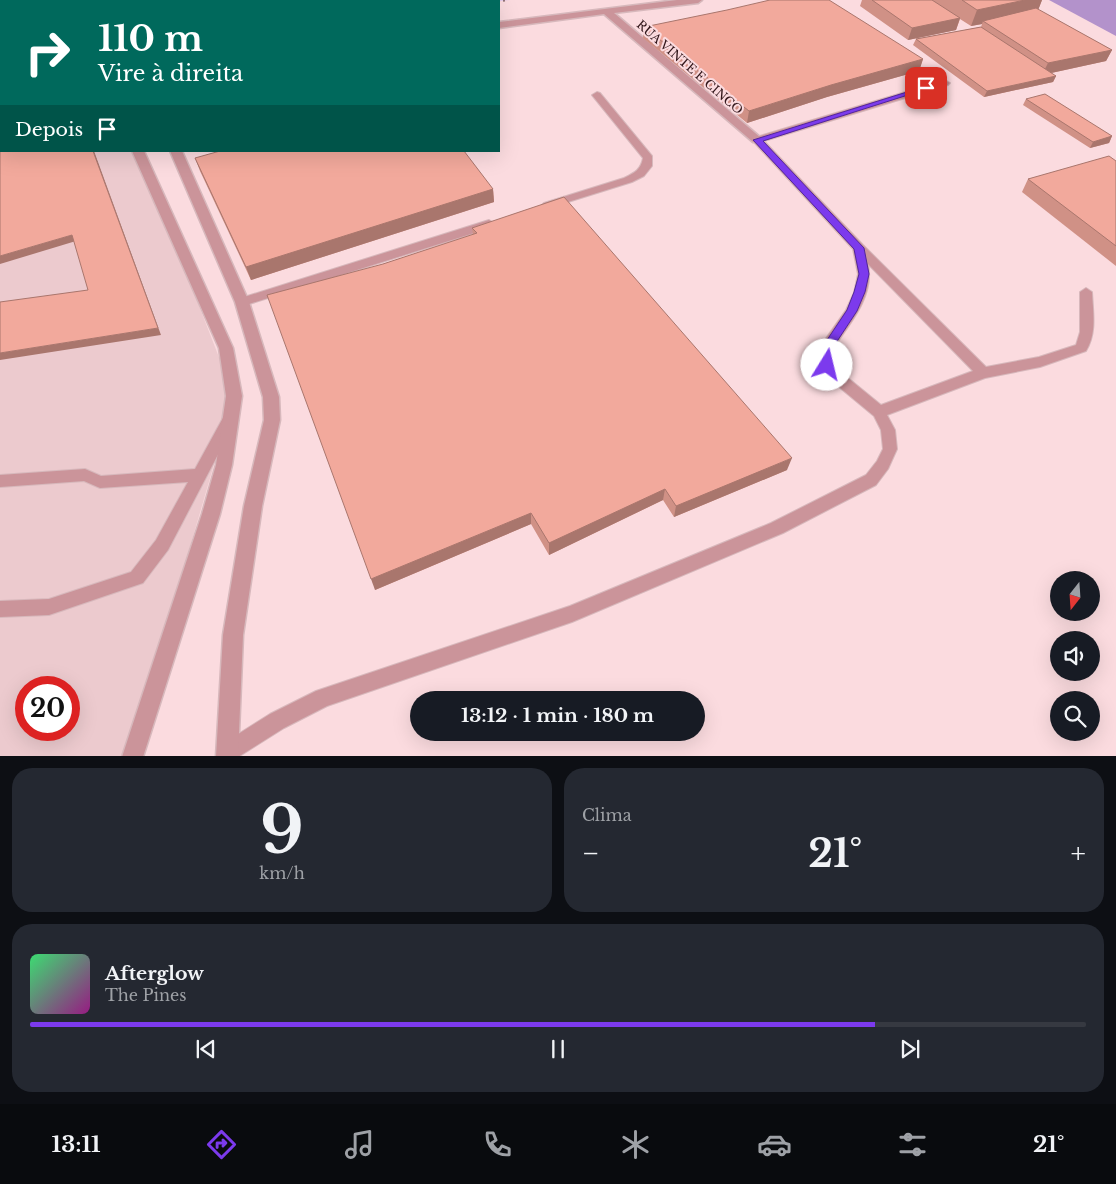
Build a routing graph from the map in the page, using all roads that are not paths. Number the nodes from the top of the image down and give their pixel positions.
1 (698, 0) edge
2 (607, 12) junction
3 (500, 25) edge
4 (945, 83) dead end
5 (598, 95) dead end
6 (757, 140) junction
7 (138, 152) edge
8 (176, 152) edge
9 (534, 210) edge
10 (496, 222) edge
11 (859, 248) junction
12 (1086, 292) dead end
13 (242, 302) junction
14 (983, 373) junction
15 (879, 412) junction
16 (232, 413) junction
17 (201, 474) junction
18 (0, 481) edge
19 (0, 609) edge
20 (228, 754) edge
21 (132, 756) edge

1 - 2 street
2 - 3 street
2 - 6 street, RUA VINTE E CINCO
4 - 6 lane
5 - 9 lane
6 - 11 lane
7 - 16 street
8 - 13 street
10 - 13 lane
11 - 14 lane
11 - 15 lane
12 - 14 lane
13 - 20 street
14 - 15 lane
15 - 20 lane
16 - 17 lane
16 - 21 street
17 - 18 lane
17 - 19 lane

